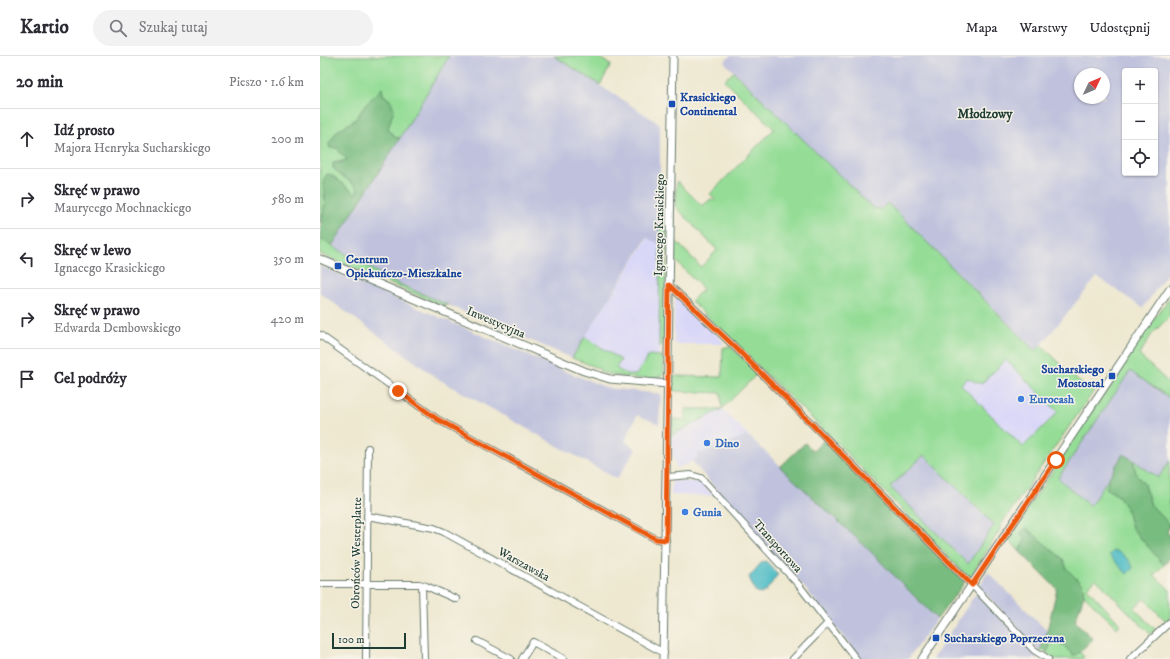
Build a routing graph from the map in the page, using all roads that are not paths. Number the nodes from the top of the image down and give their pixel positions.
1 (673, 56) edge
2 (320, 258) edge
3 (669, 285) junction
4 (1170, 289) edge
5 (320, 335) edge
6 (668, 384) junction
7 (368, 448) dead end
8 (666, 477) junction
9 (367, 516) junction
10 (666, 540) junction
11 (320, 584) edge
12 (366, 584) junction
13 (422, 585) junction
14 (972, 585) junction
15 (456, 599) dead end
16 (1170, 622) edge
17 (828, 623) junction
18 (477, 641) dead end
19 (664, 656) edge
20 (366, 659) edge
21 (424, 659) edge
22 (511, 659) edge
23 (522, 659) edge
24 (564, 659) edge
25 (793, 659) edge
26 (856, 659) edge
27 (922, 659) edge
28 (1048, 659) edge
29 (1130, 659) edge

1 - 3 street, Ignacego Krasickiego
2 - 6 street, Inwestycyjna
3 - 6 street, Ignacego Krasickiego
3 - 14 street
4 - 14 street
5 - 10 street
6 - 8 street, Ignacego Krasickiego
7 - 9 street, Obrońców Westerplatte
8 - 10 street, Ignacego Krasickiego
8 - 17 street, Transportowa
9 - 12 street, Obrońców Westerplatte
9 - 19 street, Warszawska
10 - 19 street, Ignacego Krasickiego
11 - 12 street
12 - 13 street
12 - 20 street, Obrońców Westerplatte
13 - 15 street
13 - 21 street
14 - 27 street
14 - 28 street
16 - 29 street
17 - 25 street
17 - 26 street, Transportowa
18 - 22 street
23 - 24 street

